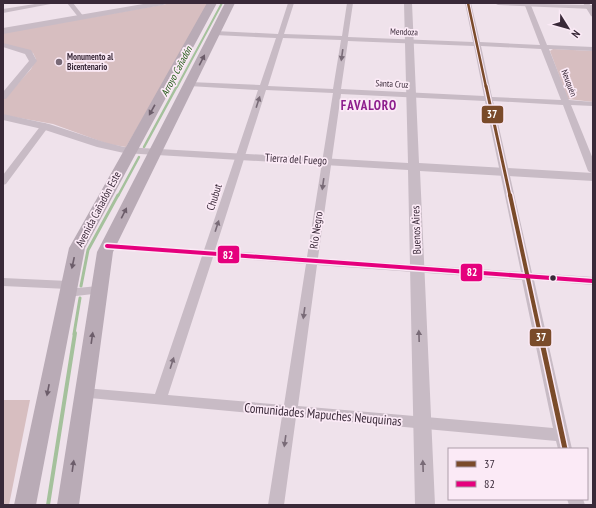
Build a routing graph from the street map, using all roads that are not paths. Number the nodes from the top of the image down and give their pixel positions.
1 (54, 3) edge
2 (70, 3) edge
3 (145, 3) edge
4 (163, 3) edge
5 (212, 3) edge
6 (230, 3) edge
7 (291, 3) edge
8 (350, 3) edge
9 (408, 3) edge
10 (468, 3) edge
11 (498, 3) edge
12 (527, 4) edge
13 (590, 4) edge
14 (3, 11) edge
15 (593, 15) edge
16 (79, 16) junction
17 (3, 27) edge
18 (3, 31) edge
19 (215, 33) junction
20 (280, 36) junction
21 (345, 39) junction
22 (410, 42) junction
23 (477, 44) junction
24 (3, 45) edge
25 (544, 47) junction
26 (593, 49) edge
27 (3, 50) edge
28 (189, 84) junction
29 (3, 86) edge
30 (263, 88) junction
31 (337, 91) junction
32 (411, 95) junction
33 (3, 97) edge
34 (489, 99) junction
35 (566, 103) junction
36 (593, 104) edge
37 (3, 117) edge
38 (45, 126) junction
39 (130, 150) junction
40 (155, 151) junction
41 (240, 156) junction
42 (327, 161) junction
43 (414, 166) junction
44 (593, 171) edge
45 (505, 172) junction
46 (593, 177) edge
47 (3, 182) edge
48 (107, 246) junction
49 (208, 253) junction
50 (312, 261) junction
51 (417, 268) junction
52 (527, 277) junction
53 (3, 282) edge
54 (593, 282) edge
55 (68, 289) junction
56 (98, 290) junction
57 (84, 393) junction
58 (160, 400) junction
59 (290, 411) junction
60 (422, 423) junction
61 (562, 435) junction
62 (564, 448) edge
63 (25, 505) edge
64 (68, 505) edge
65 (276, 505) edge
66 (425, 505) edge

1 - 14 street
2 - 16 street
3 - 16 street
4 - 16 street
5 -> 39 main road, Avenida Cañadón Este
6 - 19 main road
7 - 20 street, Chubut
8 - 21 street, Río Negro
9 - 22 street, Buenos Aires
10 - 23 street
11 - 12 street
12 - 13 street
12 - 25 street, Neuquén
13 - 15 street
16 - 17 street
16 - 18 street
19 - 20 street, Mendoza
28 -> 19 main road
20 - 21 street, Mendoza
20 - 30 street, Chubut
21 - 22 street, Mendoza
21 -> 31 street, Río Negro
22 - 23 street, Mendoza
22 - 32 street, Buenos Aires
23 - 25 street, Mendoza
23 - 34 street
24 - 33 street
25 - 26 street, Mendoza
25 - 35 street, Neuquén
27 - 29 street
28 - 30 street, Santa Cruz
28 - 40 main road
30 - 31 street, Santa Cruz
41 -> 30 street, Chubut
31 - 32 street, Santa Cruz
31 - 42 street, Río Negro
32 - 34 street, Santa Cruz
32 - 43 street, Buenos Aires
34 - 35 street, Santa Cruz
34 - 45 street
35 - 36 street, Santa Cruz
35 - 44 street, Neuquén
37 - 38 street, Tierra del Fuego
38 - 39 street, Tierra del Fuego
38 - 47 street
39 - 40 street, Tierra del Fuego
39 -> 55 main road, Avenida Cañadón Este
40 - 41 street, Tierra del Fuego
48 -> 40 main road
41 - 42 street, Tierra del Fuego
49 -> 41 street, Chubut
42 - 43 street, Tierra del Fuego
42 -> 50 street, Río Negro
43 - 45 street, Tierra del Fuego
43 - 51 street, Buenos Aires
45 - 46 street, Tierra del Fuego
45 - 52 street
48 - 49 street
48 - 56 main road
49 - 50 street
58 -> 49 street, Chubut
50 - 51 street
50 -> 59 street, Río Negro
51 - 52 street
60 -> 51 street, Buenos Aires
52 - 54 street
52 - 61 street
53 - 55 street
55 - 56 street
55 -> 63 main road, Avenida Cañadón Este
57 -> 56 main road
57 - 58 street, Comunidades Mapuches Neuquinas
64 -> 57 main road
58 - 59 street, Comunidades Mapuches Neuquinas
59 - 60 street, Comunidades Mapuches Neuquinas
59 -> 65 street, Río Negro
60 - 61 street, Comunidades Mapuches Neuquinas
66 -> 60 street, Buenos Aires
61 - 62 street

